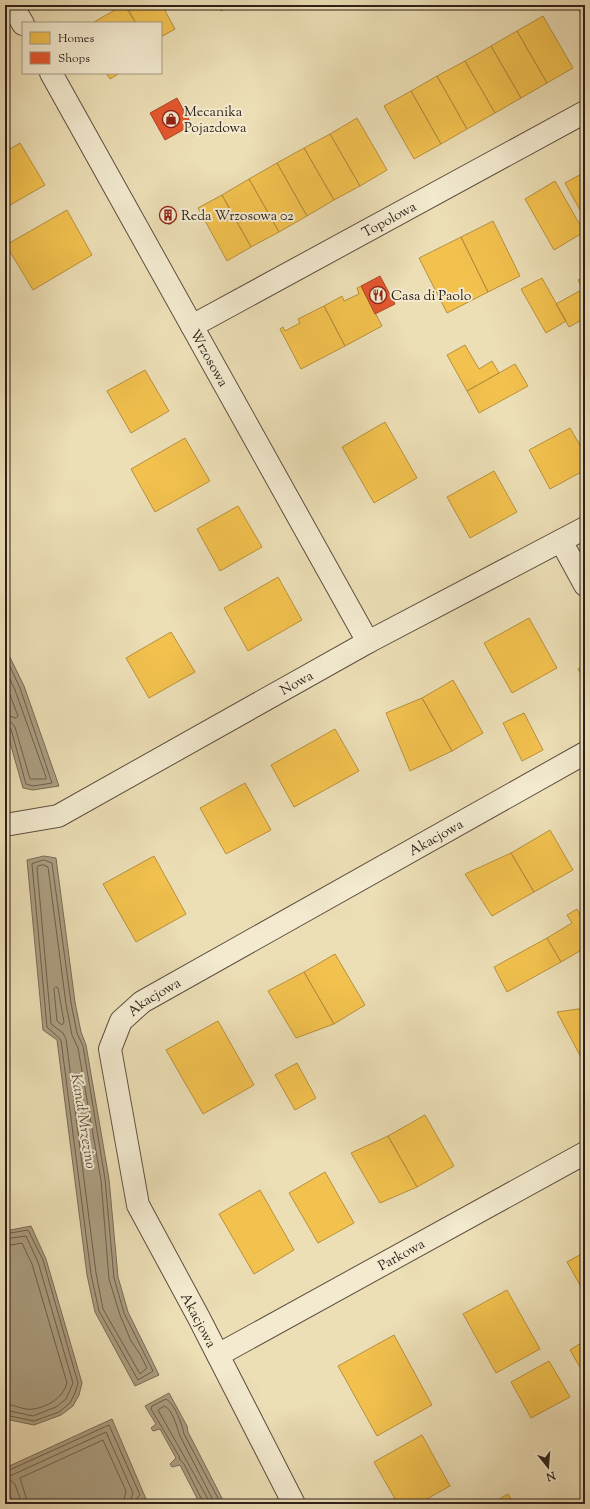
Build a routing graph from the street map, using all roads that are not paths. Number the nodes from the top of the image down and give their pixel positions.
1 (51, 74) edge
2 (585, 112) edge
3 (192, 326) junction
4 (585, 528) edge
5 (561, 541) junction
6 (585, 585) edge
7 (368, 642) junction
8 (585, 753) edge
9 (5, 825) edge
10 (585, 1153) edge
11 (218, 1355) junction
12 (294, 1504) edge

1 - 3 street, Wrzosowa
2 - 3 street, Topolowa
3 - 7 street, Wrzosowa
4 - 5 street, Nowa
5 - 6 street
5 - 7 street, Nowa
7 - 9 street, Nowa
8 - 11 street, Akacjowa
10 - 11 street, Parkowa
11 - 12 street, Akacjowa

